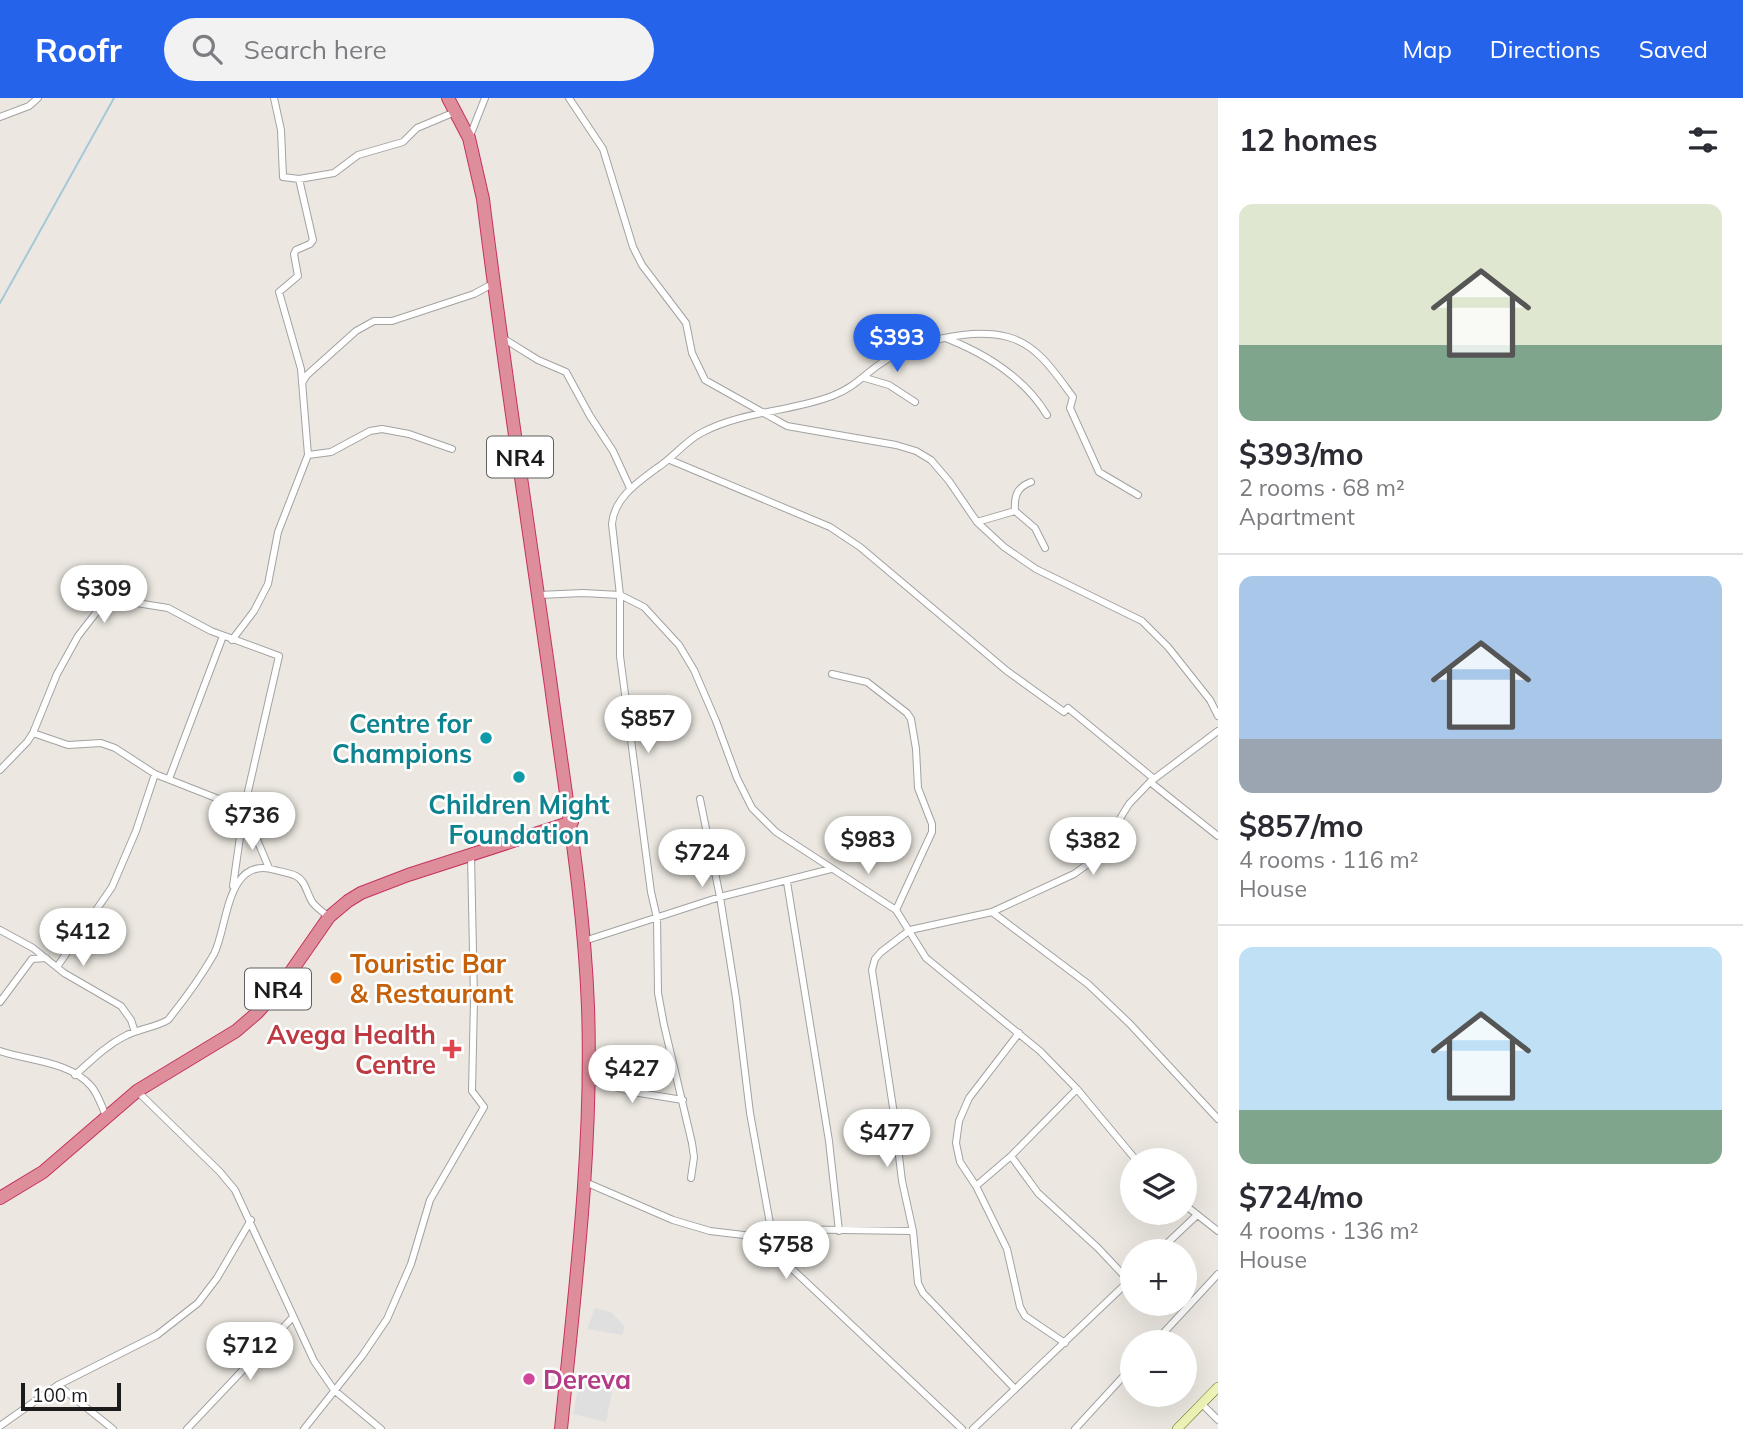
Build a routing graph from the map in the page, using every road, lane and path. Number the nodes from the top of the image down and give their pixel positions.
1 (38, 98) edge
2 (274, 98) edge
3 (448, 98) edge
4 (485, 98) edge
5 (569, 98) edge
6 (456, 112) junction
7 (0, 117) edge
8 (469, 138) junction
9 (299, 179) junction
10 (494, 283) junction
11 (501, 337) junction
12 (946, 338) junction
13 (865, 378) junction
14 (301, 384) junction
15 (915, 401) dead end
16 (790, 407) junction
17 (762, 412) junction
18 (1047, 415) dead end
19 (782, 423) junction
20 (452, 449) dead end
21 (308, 455) junction
22 (670, 460) junction
23 (1031, 482) dead end
24 (630, 488) junction
25 (1138, 495) dead end
26 (1015, 511) junction
27 (976, 522) junction
28 (1045, 548) dead end
29 (538, 595) junction
30 (620, 595) junction
31 (223, 636) junction
32 (232, 640) junction
33 (832, 674) dead end
34 (1218, 716) edge
35 (1218, 732) edge
36 (33, 733) junction
37 (0, 770) edge
38 (155, 774) junction
39 (169, 779) junction
40 (1150, 782) junction
41 (700, 799) dead end
42 (244, 808) junction
43 (572, 822) junction
44 (1218, 836) edge
45 (471, 855) junction
46 (269, 868) junction
47 (831, 869) junction
48 (787, 882) junction
49 (232, 892) junction
50 (720, 897) junction
51 (895, 910) junction
52 (992, 912) junction
53 (329, 917) junction
54 (657, 918) junction
55 (0, 930) edge
56 (910, 930) junction
57 (584, 942) junction
58 (46, 958) junction
59 (57, 967) junction
60 (0, 1002) edge
61 (135, 1032) junction
62 (1019, 1032) junction
63 (0, 1051) edge
64 (75, 1075) junction
65 (589, 1080) junction
66 (1077, 1089) junction
67 (138, 1091) junction
68 (683, 1100) junction
69 (106, 1116) junction
70 (1218, 1119) edge
71 (1126, 1148) edge
72 (1011, 1156) junction
73 (691, 1178) dead end
74 (583, 1182) junction
75 (976, 1186) junction
76 (0, 1198) edge
77 (1197, 1215) edge
78 (251, 1220) junction
79 (1186, 1225) edge
80 (771, 1229) junction
81 (839, 1231) junction
82 (913, 1231) junction
83 (1218, 1231) edge
84 (752, 1236) junction
85 (1172, 1239) edge
86 (772, 1250) junction
87 (1120, 1269) edge
88 (1218, 1274) edge
89 (1120, 1289) edge
90 (293, 1317) junction
91 (1166, 1330) edge
92 (1065, 1343) junction
93 (1120, 1380) edge
94 (58, 1385) junction
95 (1218, 1387) edge
96 (334, 1390) junction
97 (1015, 1390) junction
98 (1202, 1404) junction
99 (1218, 1420) edge
100 (0, 1426) edge
101 (377, 1428) edge
102 (113, 1429) edge
103 (187, 1429) edge
104 (304, 1429) edge
105 (561, 1429) edge
106 (962, 1429) edge
107 (973, 1429) edge
108 (1075, 1429) edge
109 (1177, 1429) edge

1 - 7 street
2 - 9 street
3 - 6 highway, NR4
4 - 8 street
5 - 17 street
6 - 8 highway, NR4
6 - 9 street
8 - 10 highway, NR4
9 - 14 street
10 - 11 highway, NR4
10 - 14 street
11 - 24 street
11 - 29 highway, NR4
12 - 13 street
12 - 18 street
12 - 25 street
13 - 15 street
13 - 16 street
14 - 21 street
16 - 17 street
16 - 19 street
17 - 19 street
17 - 22 street
19 - 27 street
20 - 21 street
21 - 32 street
22 - 24 street
22 - 40 street
23 - 26 street
24 - 30 street
26 - 27 street
26 - 28 street
27 - 34 street
29 - 30 street
29 - 43 highway, NR4
30 - 47 street
30 - 54 street
31 - 32 street
31 - 36 street
31 - 39 street
32 - 42 street
33 - 51 street
35 - 40 street
36 - 37 street
36 - 38 street
38 - 39 street
38 - 59 street
39 - 42 street
40 - 44 street
40 - 52 street
41 - 50 street
42 - 46 street
42 - 49 street
43 - 45 highway, NR4
43 - 57 highway, NR4
45 - 53 highway, NR4
45 - 96 street
46 - 49 street
46 - 53 street
47 - 48 street
47 - 51 street
48 - 50 street
48 - 81 street
49 - 61 street
50 - 54 street
50 - 80 street
51 - 56 street
52 - 56 street
52 - 70 street
53 - 67 highway, NR4
54 - 57 street
54 - 68 street
55 - 58 street
56 - 62 street
56 - 82 street
57 - 65 highway, NR4
58 - 59 street
58 - 60 street
59 - 61 street
61 - 64 street
62 - 66 street
62 - 75 street
63 - 64 street
64 - 69 street
65 - 68 street
65 - 74 highway, NR4
66 - 71 street
66 - 72 street
67 - 69 highway, NR4
67 - 78 street
68 - 73 street
69 - 76 highway, NR4
72 - 75 street
72 - 87 street
74 - 84 street
74 - 105 highway, NR4
75 - 92 street
77 - 83 street
78 - 90 street
78 - 94 street
79 - 85 street
80 - 81 street
80 - 84 street
80 - 86 street
81 - 82 street
82 - 97 street
84 - 86 street
86 - 106 street
88 - 91 street
89 - 92 street
90 - 96 street
90 - 103 street
92 - 97 street
93 - 108 street
94 - 100 street
94 - 102 street
95 - 98 street
96 - 101 street
96 - 104 street
97 - 107 street
98 - 99 street
98 - 109 street

